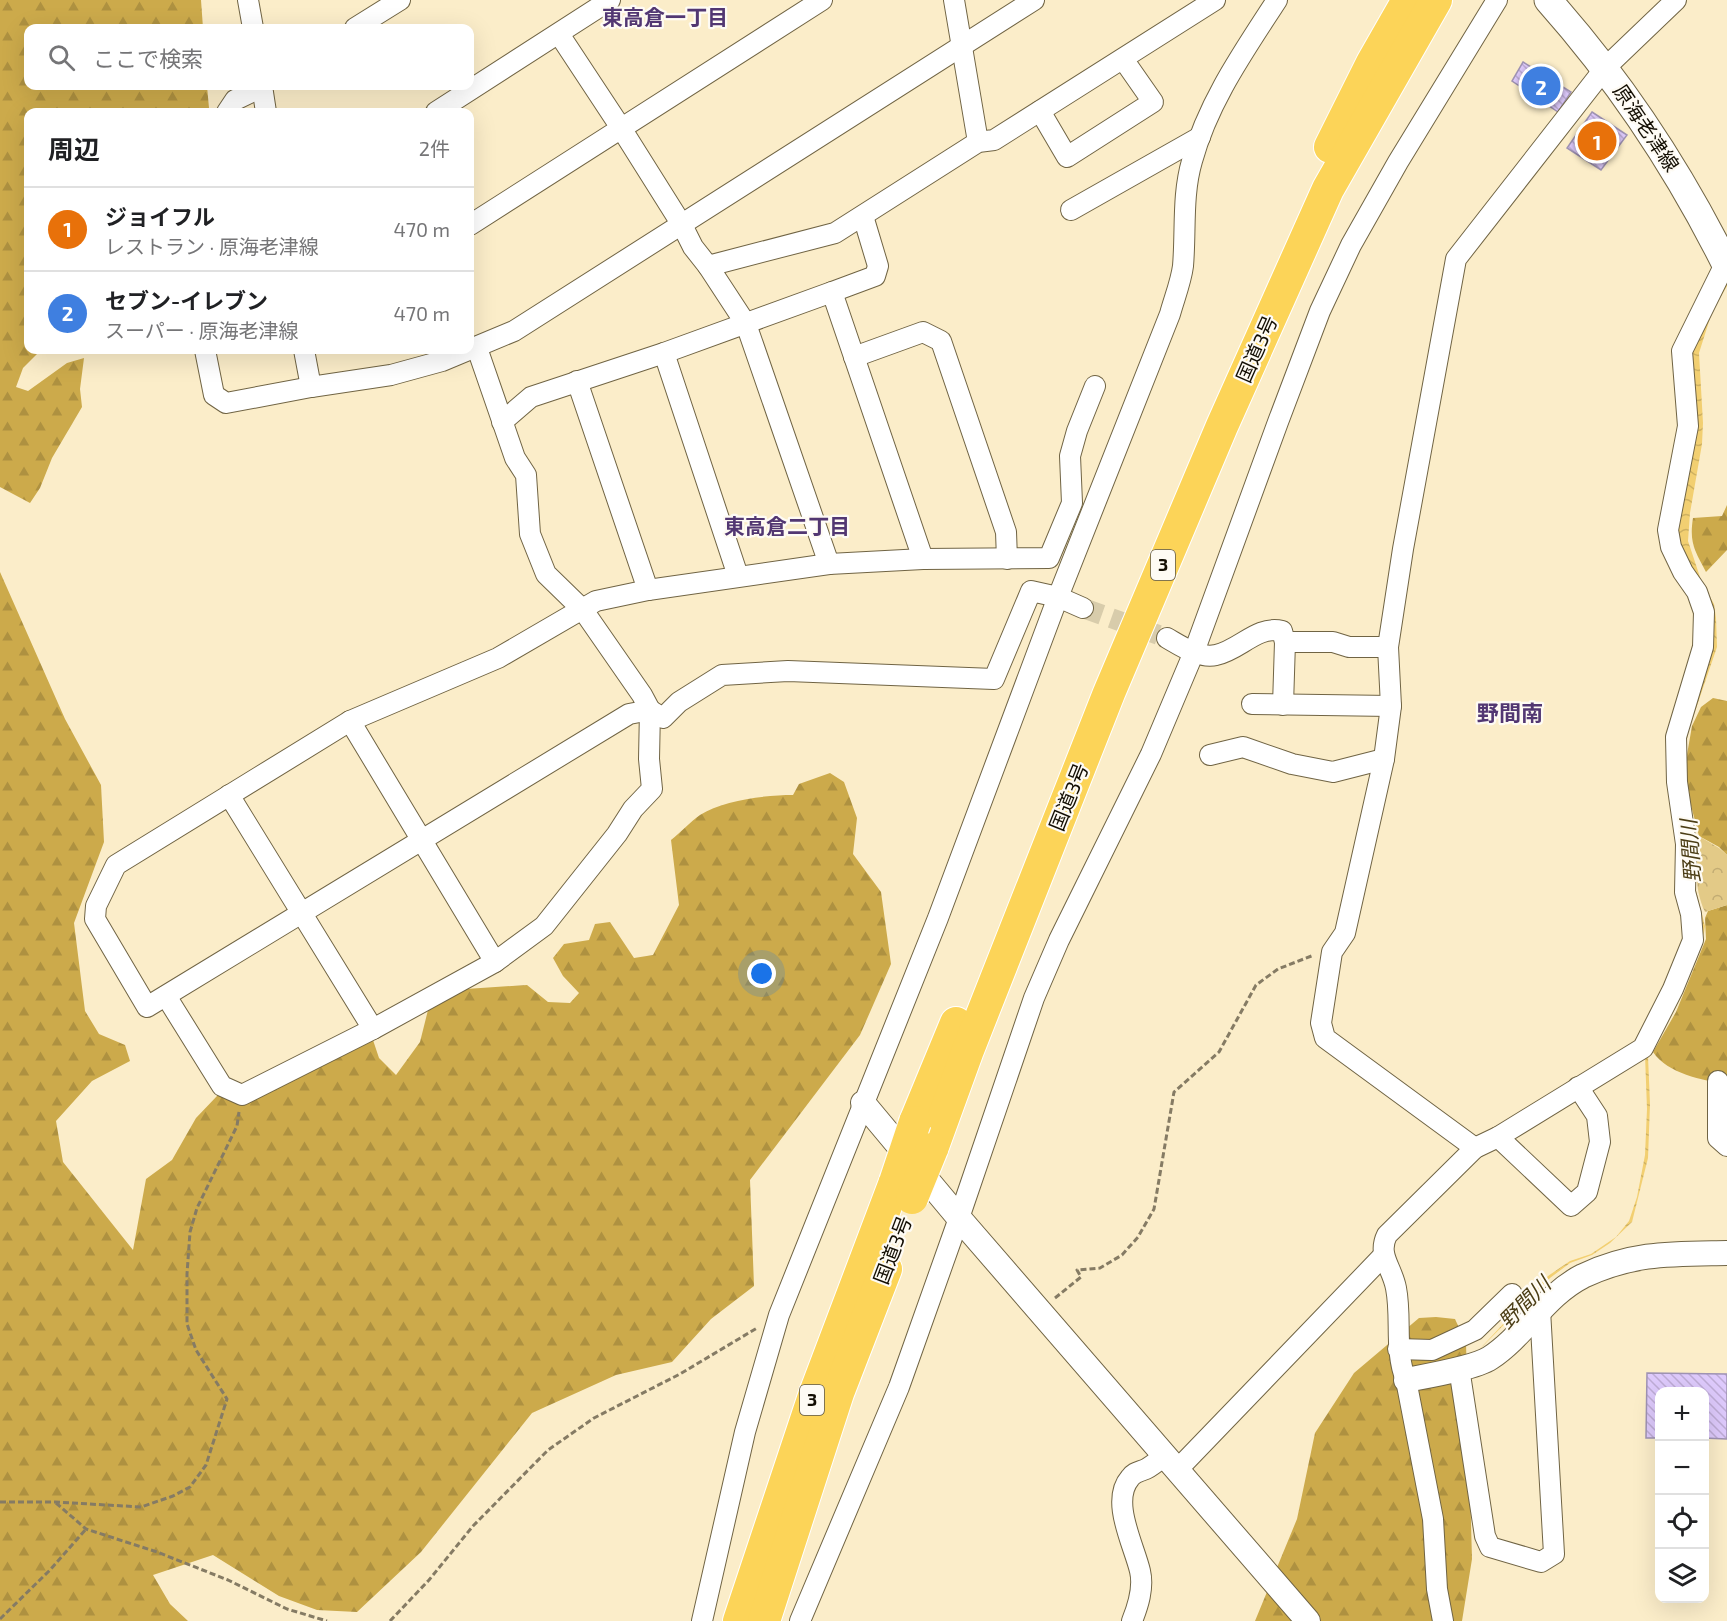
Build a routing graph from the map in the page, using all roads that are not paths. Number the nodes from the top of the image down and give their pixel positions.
1 (248, 0) edge
2 (400, 0) edge
3 (610, 0) edge
4 (822, 0) edge
5 (954, 0) edge
6 (1034, 0) edge
7 (1215, 0) edge
8 (1277, 0) edge
9 (1408, 0) edge
10 (1436, 0) edge
11 (1497, 0) edge
12 (1548, 0) edge
13 (1676, 0) edge
14 (252, 24) edge
15 (362, 24) edge
16 (559, 34) junction
17 (961, 46) junction
18 (1123, 59) junction
19 (1605, 68) junction
20 (474, 88) edge
21 (254, 90) edge
22 (263, 90) edge
23 (471, 90) edge
24 (230, 108) edge
25 (265, 108) edge
26 (442, 108) edge
27 (1040, 111) junction
28 (621, 128) junction
29 (1200, 137) junction
30 (978, 142) junction
31 (1071, 210) dead end
32 (863, 216) junction
33 (474, 222) edge
34 (682, 225) junction
35 (708, 266) junction
36 (1726, 266) edge
37 (832, 292) junction
38 (746, 324) junction
39 (477, 348) junction
40 (474, 349) edge
41 (664, 353) junction
42 (206, 354) edge
43 (305, 354) edge
44 (461, 354) edge
45 (854, 357) junction
46 (577, 381) junction
47 (1095, 386) dead end
48 (311, 387) junction
49 (502, 422) junction
50 (1007, 559) junction
51 (923, 560) junction
52 (829, 564) junction
53 (738, 576) junction
54 (648, 590) junction
55 (1058, 597) junction
56 (1083, 608) tunnel mouth
57 (583, 610) junction
58 (1167, 638) tunnel mouth
59 (1285, 642) junction
60 (1388, 647) junction
61 (1194, 652) junction
62 (1252, 704) dead end
63 (1283, 705) junction
64 (1391, 706) junction
65 (650, 710) junction
66 (350, 721) junction
67 (1210, 755) dead end
68 (1384, 759) junction
69 (230, 795) junction
70 (422, 839) junction
71 (301, 913) junction
72 (495, 962) junction
73 (166, 996) junction
74 (373, 1029) junction
75 (1718, 1081) dead end
76 (1578, 1087) junction
77 (863, 1103) junction
78 (1498, 1137) junction
79 (1727, 1146) edge
80 (1475, 1148) junction
81 (904, 1190) junction
82 (959, 1218) junction
83 (1727, 1253) edge
84 (1384, 1255) junction
85 (1512, 1294) dead end
86 (1540, 1310) junction
87 (1398, 1349) junction
88 (1459, 1368) junction
89 (1406, 1380) junction
90 (1171, 1463) junction
91 (702, 1621) edge
92 (739, 1621) edge
93 (764, 1621) edge
94 (800, 1621) edge
95 (1132, 1621) edge
96 (1308, 1621) edge
97 (1443, 1621) edge

1 - 14 street
2 - 15 street
3 - 16 street
4 - 28 street
5 - 17 street
6 - 17 street
7 - 18 street
8 - 29 street
9 - 81 highway, 国道3号 / 3, bridge
10 - 81 highway, 国道3号 / 3, bridge
11 - 61 street
12 - 19 main road, 原海老津線
13 - 19 street
16 - 20 street
16 - 28 street
17 - 30 street
17 - 34 street
18 - 27 street
18 - 27 street
19 - 36 main road, 原海老津線
19 - 60 street
21 - 24 street
22 - 25 street
23 - 26 street
27 - 30 street
28 - 33 street
28 - 34 street
29 - 31 street
29 - 55 street
30 - 32 street
32 - 35 street
32 - 37 street
34 - 35 street
34 - 39 street
35 - 38 street
36 - 76 street
37 - 38 street
37 - 45 street
38 - 41 street
38 - 52 street
39 - 40 street
39 - 49 street
41 - 46 street
41 - 53 street
42 - 48 street
43 - 48 street
44 - 48 street
45 - 50 street
45 - 51 street
46 - 49 street
46 - 54 street
47 - 50 street
49 - 57 street
50 - 51 street
51 - 52 street
52 - 53 street
53 - 54 street
54 - 57 street
55 - 56 street
55 - 65 street
55 - 77 street
57 - 65 street
57 - 66 street
58 - 61 street
59 - 60 street
59 - 61 street
59 - 63 street
60 - 64 street
61 - 82 street
62 - 63 street
63 - 64 street
64 - 68 street
65 - 70 street
65 - 72 street
66 - 69 street
66 - 70 street
67 - 68 street
68 - 80 street
69 - 71 street
69 - 73 street
70 - 71 street
70 - 72 street
71 - 73 street
71 - 74 street
72 - 74 street
73 - 74 street
75 - 79 street
76 - 78 street
76 - 78 street
77 - 82 street
77 - 91 street
78 - 80 street
80 - 84 street
81 - 92 highway, 国道3号 / 3
81 - 93 highway, 国道3号 / 3
82 - 90 street
82 - 94 street
83 - 86 street
84 - 87 street
84 - 90 street
85 - 87 street
86 - 88 street
86 - 88 street
87 - 89 street
88 - 89 street
89 - 97 street
90 - 95 street
90 - 96 street

